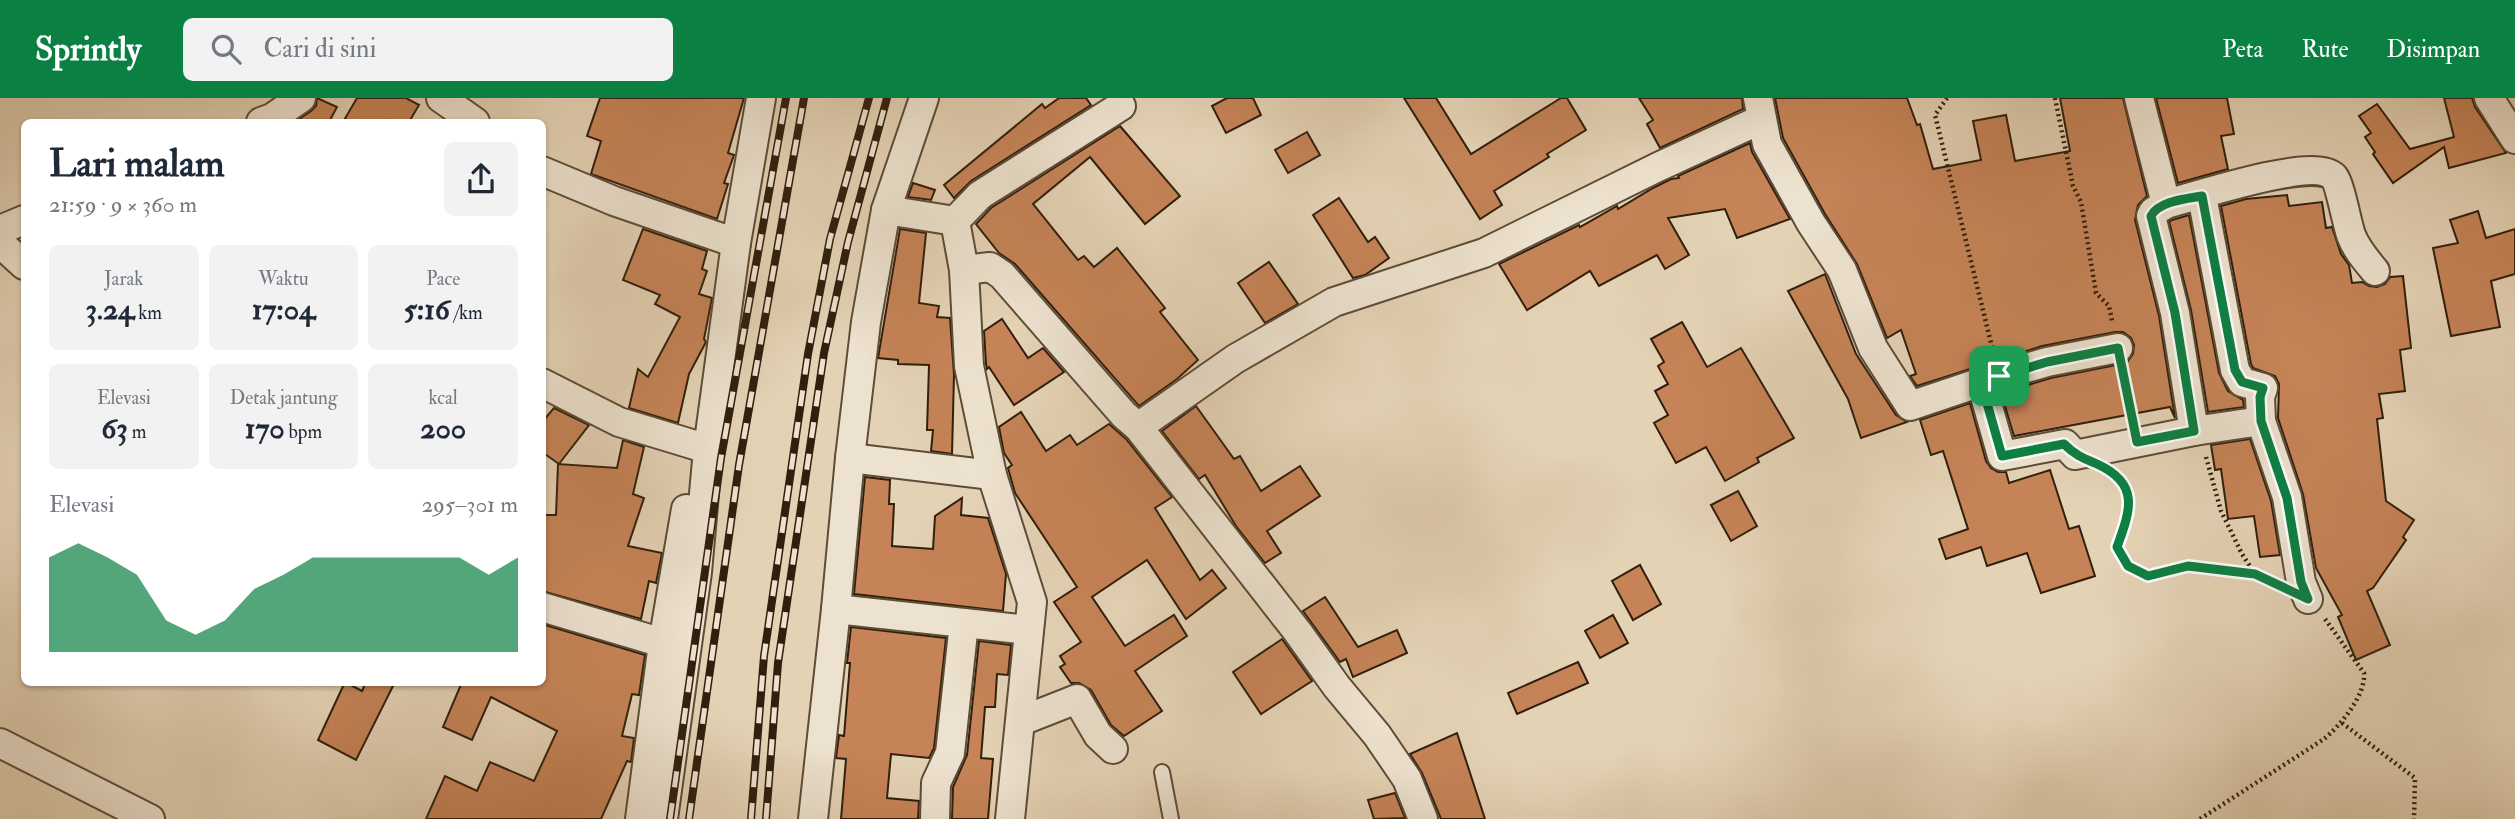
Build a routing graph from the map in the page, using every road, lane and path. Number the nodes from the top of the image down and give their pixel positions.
1 (301, 98) edge
2 (441, 98) edge
3 (761, 98) edge
4 (924, 98) edge
5 (1947, 98) edge
6 (2055, 98) edge
7 (2138, 98) edge
8 (2489, 98) edge
9 (1121, 106) dead end
10 (1760, 108) edge
11 (273, 119) edge
12 (471, 119) edge
13 (2515, 139) edge
14 (546, 173) edge
15 (2202, 196) junction
16 (2166, 204) junction
17 (887, 210) junction
18 (21, 220) edge
19 (955, 221) junction
20 (0, 230) edge
21 (0, 243) edge
22 (736, 243) junction
23 (21, 262) edge
24 (964, 270) junction
25 (2375, 271) dead end
26 (2118, 348) junction
27 (1990, 379) junction
28 (546, 385) edge
29 (2261, 421) junction
30 (1138, 428) junction
31 (2194, 431) junction
32 (2137, 442) junction
33 (702, 447) junction
34 (2075, 455) junction
35 (850, 458) junction
36 (992, 475) junction
37 (2255, 574) junction
38 (2308, 599) junction
39 (546, 608) edge
40 (836, 609) junction
41 (964, 624) junction
42 (1028, 630) junction
43 (663, 643) junction
44 (1021, 720) junction
45 (2342, 723) junction
46 (0, 743) edge
47 (1113, 749) dead end
48 (1162, 772) dead end
49 (150, 819) edge
50 (640, 819) edge
51 (663, 819) edge
52 (813, 819) edge
53 (935, 819) edge
54 (1010, 819) edge
55 (1171, 819) edge
56 (1423, 819) edge
57 (2200, 819) edge
58 (2414, 819) edge

1 - 11 street
2 - 12 street
3 - 22 street
4 - 17 street
5 - 27 path
6 - 26 path
7 - 16 street
8 - 13 street
9 - 19 street
10 - 27 street
10 - 30 street
14 - 22 street
15 - 16 street
15 - 25 street
15 - 29 street
16 - 31 street
17 - 19 street
17 - 35 street
18 - 20 street
19 - 24 street
21 - 23 street
22 - 33 street
24 - 30 street
24 - 36 street
26 - 27 street
26 - 32 path
27 - 34 street
28 - 33 street
29 - 31 street
29 - 38 street
30 - 56 street
31 - 32 street
31 - 37 path
32 - 34 street
33 - 43 street
33 - 51 street
34 - 37 path
35 - 36 street
35 - 40 street
36 - 42 street
37 - 38 path
38 - 45 path
39 - 43 street
40 - 41 street
40 - 52 street
41 - 42 street
41 - 53 street
42 - 44 street
43 - 50 street
44 - 47 street
44 - 54 street
45 - 57 path
45 - 58 path
46 - 49 street
48 - 55 lane

